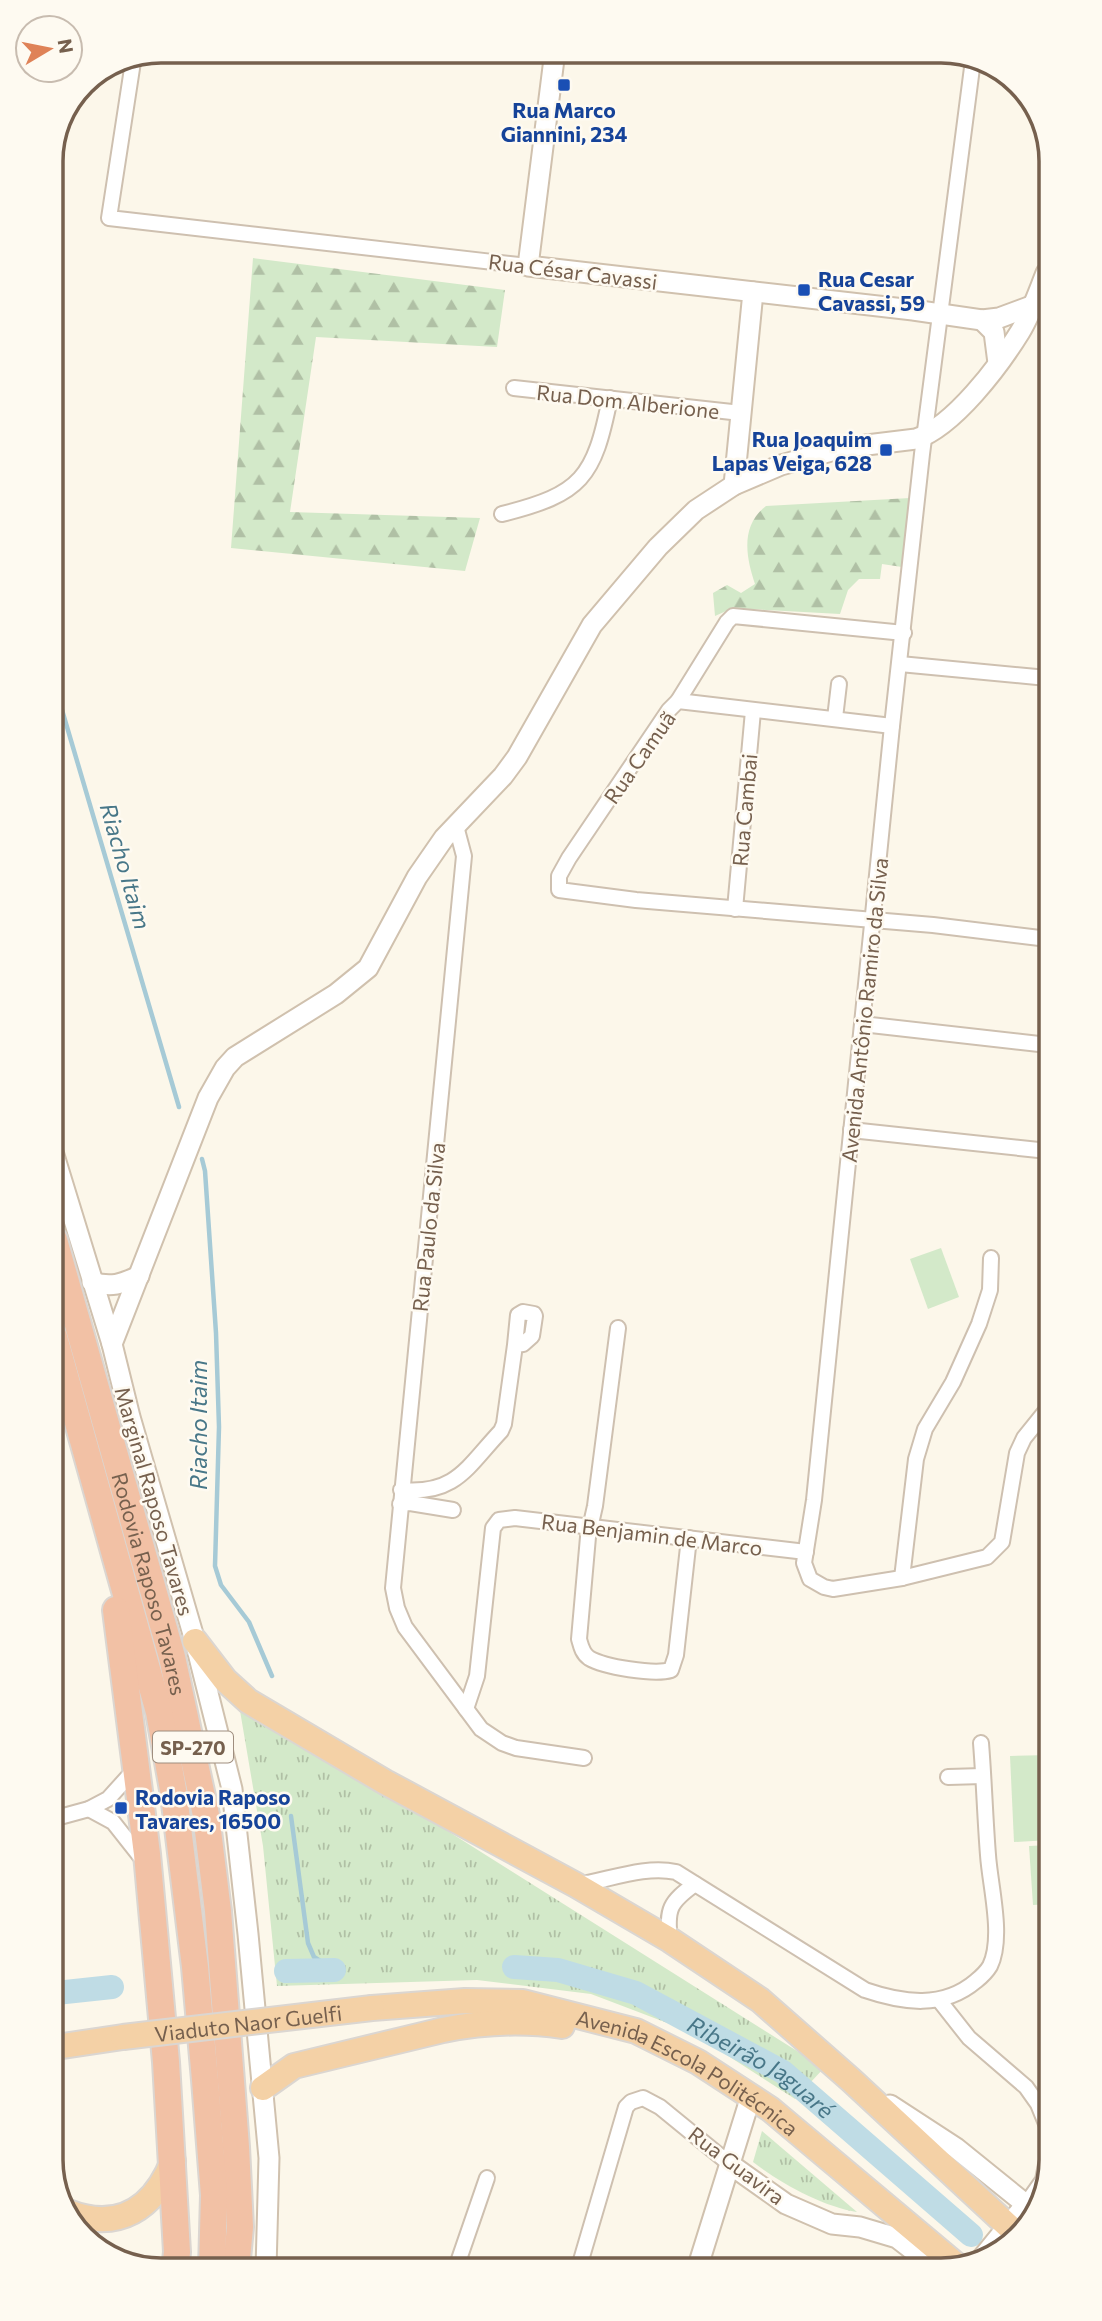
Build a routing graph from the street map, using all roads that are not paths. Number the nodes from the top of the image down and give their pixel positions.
1 (553, 63) edge
2 (132, 67) edge
3 (972, 68) edge
4 (528, 266) junction
5 (753, 292) junction
6 (1039, 292) edge
7 (1034, 305) junction
8 (939, 313) junction
9 (982, 320) junction
10 (998, 363) junction
11 (514, 388) dead end
12 (610, 398) junction
13 (741, 413) junction
14 (926, 436) junction
15 (738, 451) junction
16 (765, 470) junction
17 (734, 485) junction
18 (502, 514) dead end
19 (904, 633) junction
20 (900, 664) junction
21 (1039, 677) edge
22 (839, 684) dead end
23 (678, 701) junction
24 (753, 711) junction
25 (835, 718) junction
26 (892, 726) junction
27 (456, 826) junction
28 (735, 909) junction
29 (872, 920) junction
30 (1039, 938) edge
31 (862, 1024) junction
32 (1039, 1044) edge
33 (851, 1130) junction
34 (1039, 1150) edge
35 (63, 1186) edge
36 (991, 1258) dead end
37 (63, 1272) edge
38 (139, 1276) junction
39 (92, 1282) junction
40 (618, 1328) dead end
41 (112, 1344) junction
42 (514, 1345) dead end
43 (63, 1367) edge
44 (1039, 1419) edge
45 (95, 1477) junction
46 (401, 1497) junction
47 (453, 1510) dead end
48 (591, 1527) junction
49 (689, 1538) junction
50 (806, 1552) junction
51 (902, 1578) junction
52 (195, 1641) junction
53 (466, 1709) junction
54 (981, 1743) dead end
55 (584, 1758) dead end
56 (137, 1766) junction
57 (983, 1776) junction
58 (948, 1777) dead end
59 (89, 1809) junction
60 (63, 1816) edge
61 (148, 1867) junction
62 (695, 1884) junction
63 (576, 1885) junction
64 (670, 1940) junction
65 (939, 2000) junction
66 (372, 2008) joint
67 (636, 2031) junction
68 (63, 2046) edge
69 (263, 2088) junction
70 (751, 2096) junction
71 (1039, 2106) edge
72 (173, 2161) junction
73 (731, 2165) junction
74 (487, 2178) dead end
75 (82, 2218) edge
76 (1018, 2221) edge
77 (947, 2257) edge
78 (177, 2258) edge
79 (212, 2258) edge
80 (237, 2258) edge
81 (266, 2258) edge
82 (459, 2258) edge
83 (582, 2258) edge
84 (701, 2258) edge
85 (923, 2258) edge

1 - 4 main road
2 - 4 street, Rua César Cavassi
3 - 8 street, Avenida Antônio Ramiro da Silva
4 - 5 main road, Rua César Cavassi
5 - 8 main road, Rua César Cavassi
5 - 13 main road
6 - 7 main road
7 - 9 main road, Rua César Cavassi
7 - 10 main road
8 - 9 main road, Rua César Cavassi
8 - 14 street, Avenida Antônio Ramiro da Silva
9 - 10 main road
10 - 14 main road
11 - 12 street, Rua Dom Alberione
12 - 13 street, Rua Dom Alberione
12 - 18 street
13 - 15 main road
14 - 16 main road
14 - 19 street, Avenida Antônio Ramiro da Silva
15 - 16 main road
15 - 17 main road
16 - 17 main road
17 - 27 main road
19 - 20 street, Avenida Antônio Ramiro da Silva
19 - 23 street
20 - 21 street
20 - 26 street, Avenida Antônio Ramiro da Silva
22 - 25 street
23 - 24 street, Rua Camuã
23 - 28 street, Rua Camuã
24 - 25 street, Rua Camuã
24 - 28 street, Rua Cambai
25 - 26 street, Rua Camuã
26 - 29 street, Avenida Antônio Ramiro da Silva
27 - 38 main road
27 - 46 street, Rua Paulo da Silva
28 - 29 street
29 - 30 street
29 - 31 street, Avenida Antônio Ramiro da Silva
31 - 32 street
31 - 33 street, Avenida Antônio Ramiro da Silva
33 - 34 street
33 - 50 street, Avenida Antônio Ramiro da Silva
35 - 39 main road, Marginal Raposo Tavares
36 - 51 street
37 - 80 highway, Rodovia Raposo Tavares / SP-270
38 - 39 main road
38 - 41 main road
39 - 41 main road, Marginal Raposo Tavares
40 - 48 street
41 - 52 main road, Marginal Raposo Tavares
42 - 46 street
43 - 45 highway, Rodovia Raposo Tavares / SP-270
44 - 51 street
45 - 56 highway
45 - 79 highway, Rodovia Raposo Tavares / SP-270
46 - 47 street
46 - 53 street, Rua Paulo da Silva
48 - 49 street, Rua Benjamin de Marco
48 - 49 street
48 - 53 street, Rua Benjamin de Marco
49 - 50 street, Rua Benjamin de Marco
50 - 51 street, Avenida Antônio Ramiro da Silva
52 - 63 highway
52 - 69 main road, Marginal Raposo Tavares
53 - 55 street, Rua Paulo da Silva
54 - 57 street
56 - 59 street
56 - 61 highway
57 - 58 street
57 - 65 street
59 - 60 street
59 - 61 street
61 - 72 highway
62 - 63 street
62 - 64 street
62 - 65 street
63 - 64 highway
64 - 76 highway
65 - 71 street
66 - 67 highway, Avenida Escola Politécnica
66 - 68 highway, Viaduto Naor Guelfi, bridge
67 - 69 highway
67 - 70 highway, Avenida Escola Politécnica
69 - 81 main road, Marginal Raposo Tavares
70 - 73 main road
70 - 77 highway, Avenida Escola Politécnica
72 - 75 highway
72 - 78 highway
73 - 83 street, Rua Guavira
73 - 84 main road
73 - 85 main road, Rua Guavira
74 - 82 street

